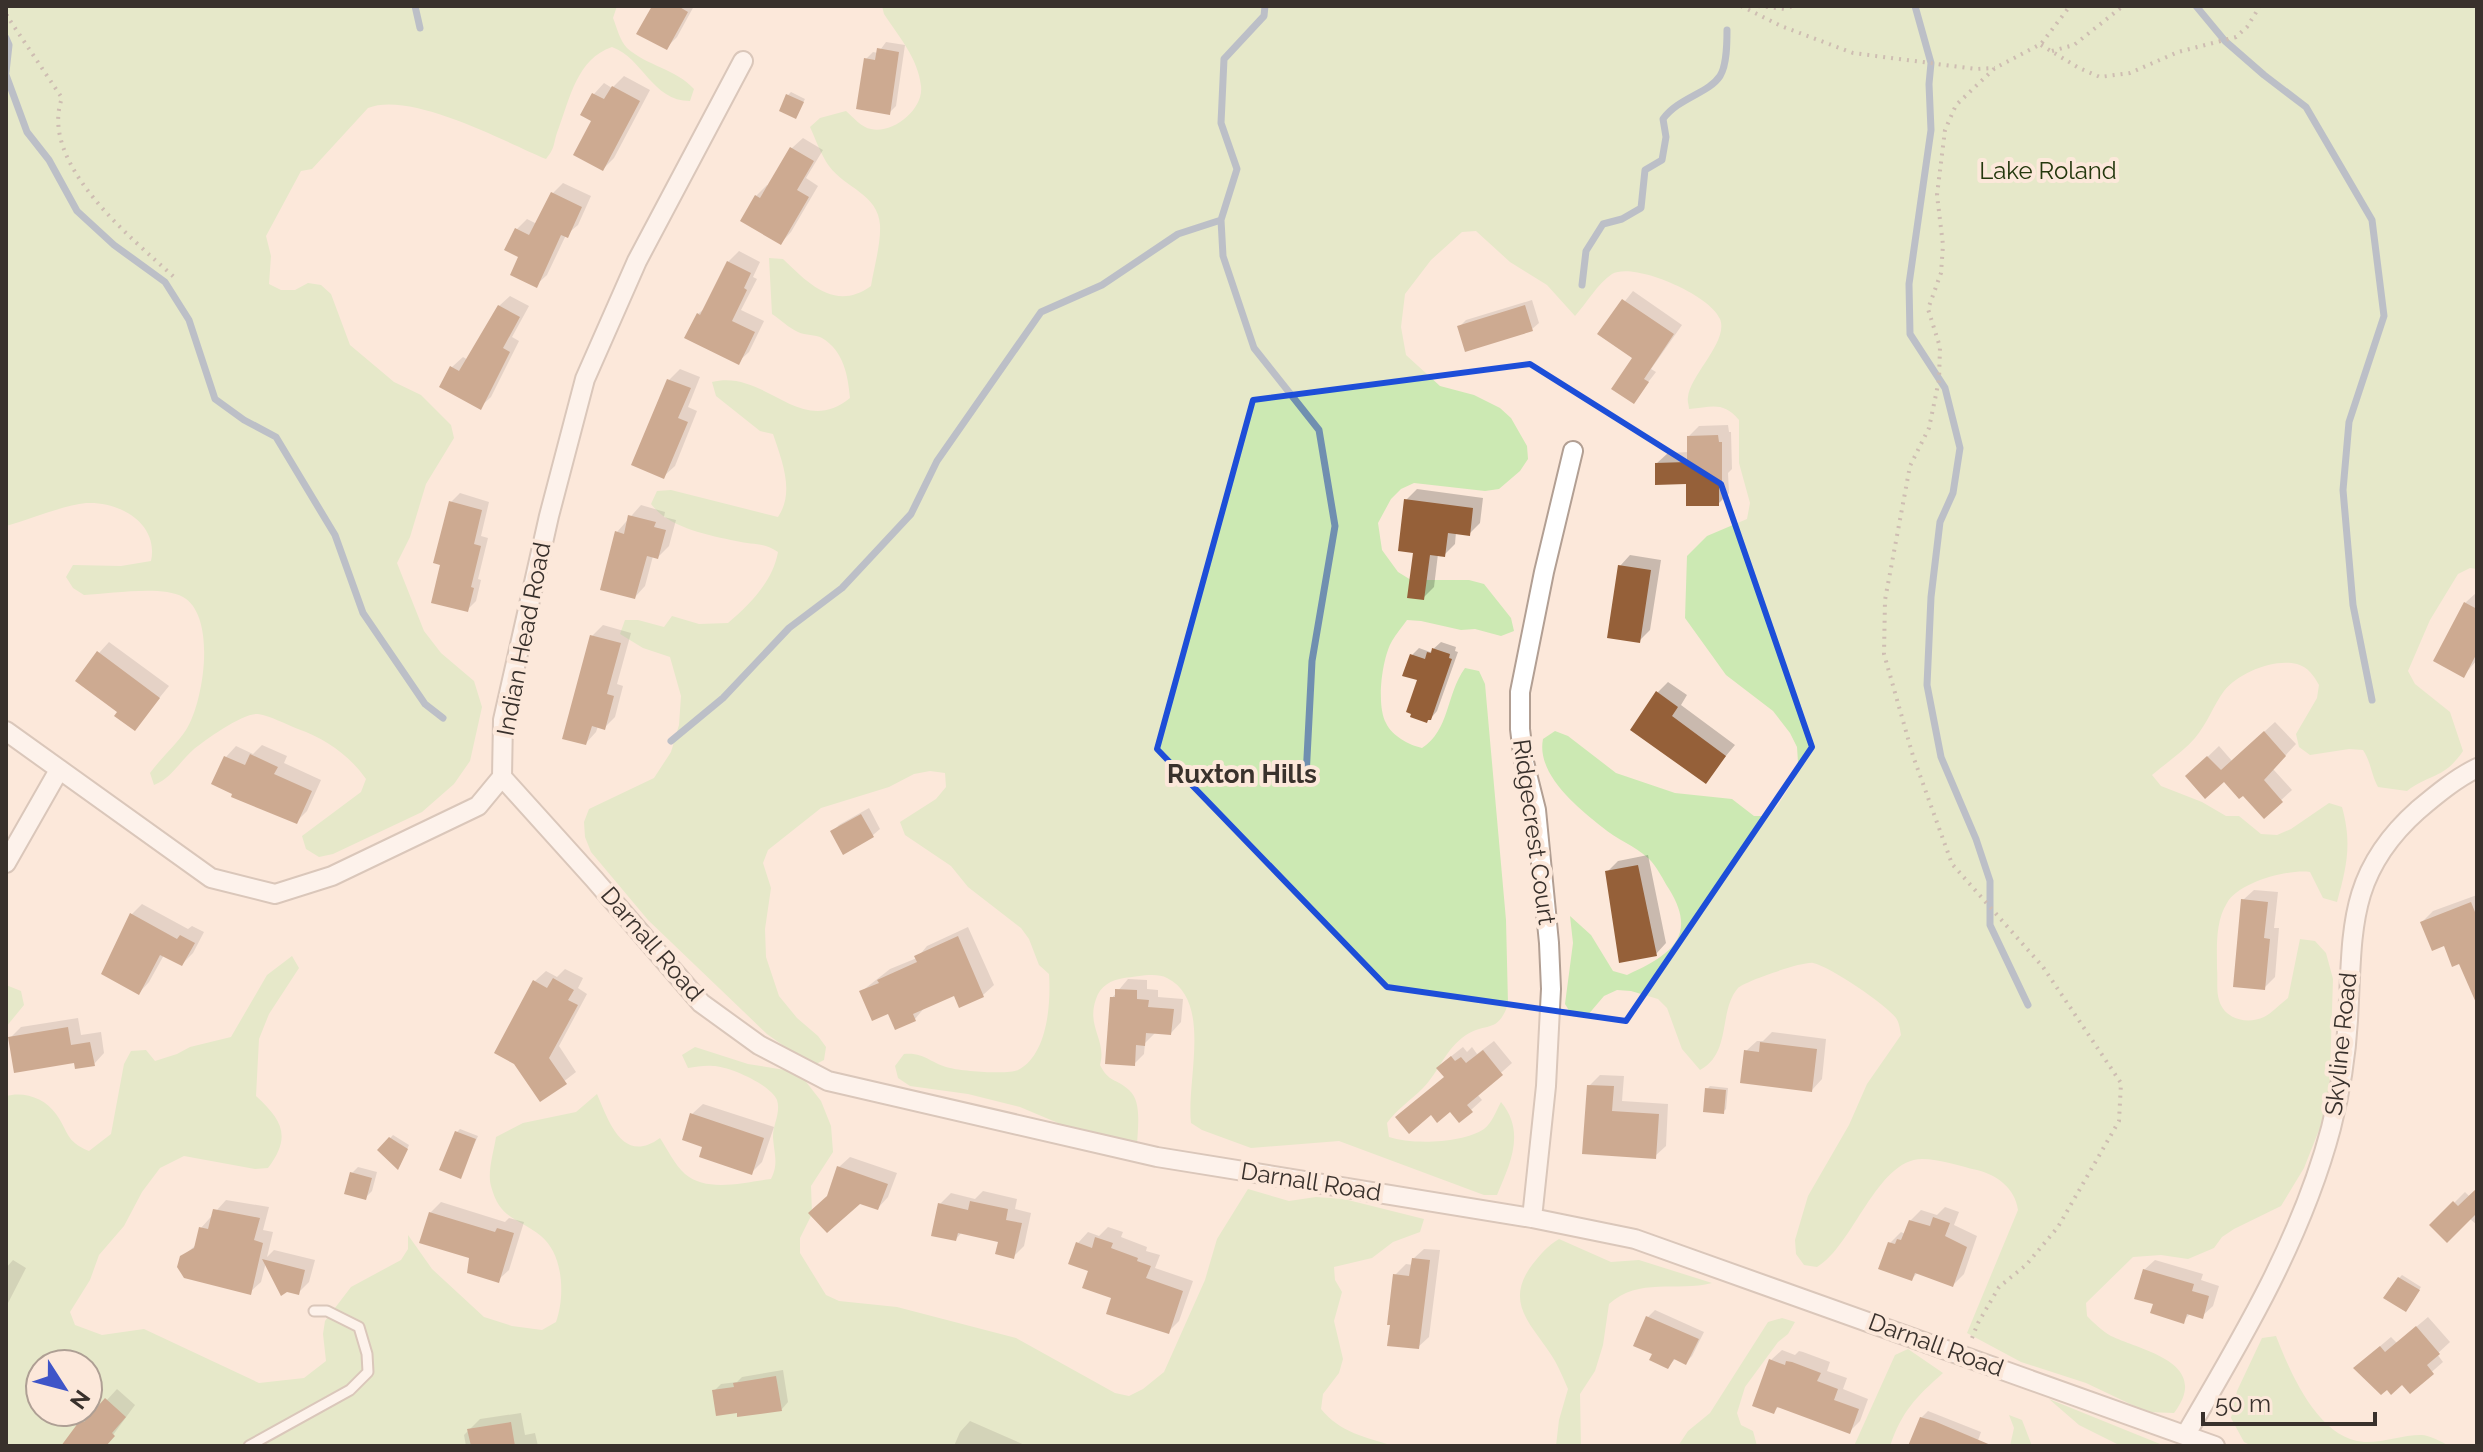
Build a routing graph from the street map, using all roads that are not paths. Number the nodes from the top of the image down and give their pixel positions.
1 (743, 61) dead end
2 (1573, 451) dead end
3 (6, 731) edge
4 (2477, 768) edge
5 (59, 770) junction
6 (502, 777) junction
7 (6, 863) edge
8 (1532, 1218) junction
9 (314, 1311) dead end
10 (2186, 1434) junction
11 (249, 1446) edge
12 (2215, 1446) edge

1 - 6 street, Indian Head Road
2 - 8 street, Ridgecrest Court
3 - 5 street
4 - 10 street, Skyline Road
5 - 6 street
5 - 7 street
6 - 8 street, Darnall Road
8 - 10 street, Darnall Road
9 - 11 lane
10 - 12 street, Darnall Road

